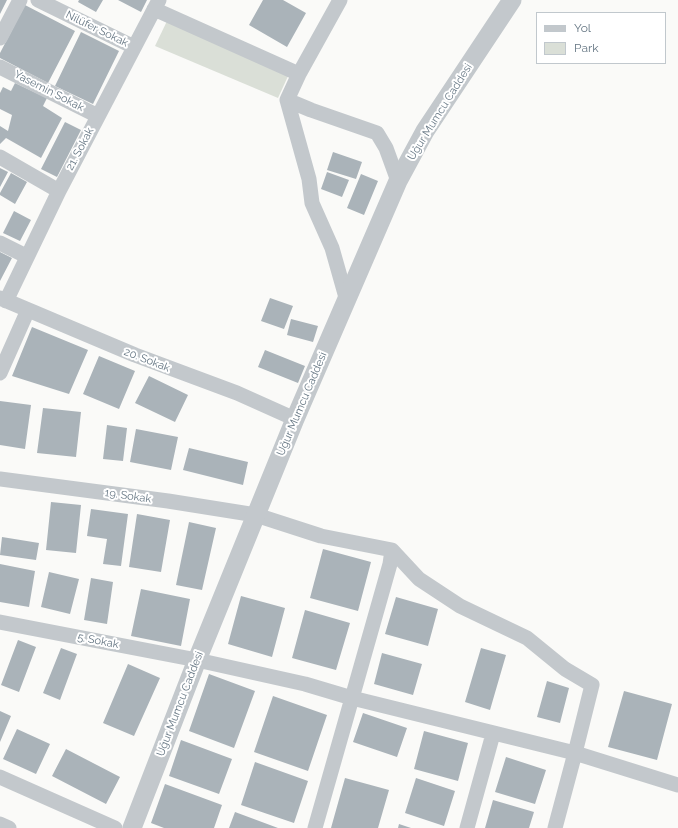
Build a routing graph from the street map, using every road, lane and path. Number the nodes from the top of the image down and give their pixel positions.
1 (20, 0) edge
2 (38, 0) edge
3 (340, 0) edge
4 (512, 0) edge
5 (157, 4) edge
6 (0, 38) edge
7 (134, 47) junction
8 (0, 67) edge
9 (299, 74) junction
10 (287, 100) junction
11 (98, 116) junction
12 (0, 157) edge
13 (398, 181) junction
14 (59, 191) junction
15 (0, 243) edge
16 (26, 256) junction
17 (3, 299) edge
18 (347, 301) junction
19 (28, 310) junction
20 (0, 374) edge
21 (295, 419) junction
22 (0, 478) edge
23 (256, 515) junction
24 (392, 550) junction
25 (0, 622) edge
26 (197, 660) junction
27 (352, 698) junction
28 (493, 734) junction
29 (575, 753) junction
30 (0, 777) edge
31 (678, 785) edge
32 (0, 824) edge
33 (9, 828) edge
34 (115, 828) edge
35 (132, 828) edge
36 (315, 828) edge
37 (467, 828) edge
38 (556, 828) edge

1 - 6 street
2 - 7 street, Nilüfer Sokak
3 - 9 street
4 - 13 street, Uğur Mumcu Caddesi
5 - 7 street, 21. Sokak
5 - 9 street
7 - 11 street, 21. Sokak
8 - 11 street, Yasemin Sokak
9 - 10 street
10 - 13 street
10 - 18 street
11 - 14 street, 21. Sokak
12 - 14 street
13 - 18 street, Uğur Mumcu Caddesi
14 - 16 street, 21. Sokak
15 - 16 street
16 - 17 street, 21. Sokak
17 - 19 street, 20. Sokak
18 - 21 street, Uğur Mumcu Caddesi
19 - 20 street
19 - 21 street, 20. Sokak
21 - 23 street, Uğur Mumcu Caddesi
22 - 23 street, 19. Sokak
23 - 24 street, 19. Sokak
23 - 26 street, Uğur Mumcu Caddesi
24 - 27 street
24 - 29 street
25 - 26 street, 5. Sokak
26 - 27 street, 5. Sokak
26 - 35 street, Uğur Mumcu Caddesi
27 - 28 street, 5. Sokak
27 - 36 street
28 - 29 street, 5. Sokak
28 - 37 street
29 - 31 street, 5. Sokak
29 - 38 street
30 - 34 street
32 - 33 street

